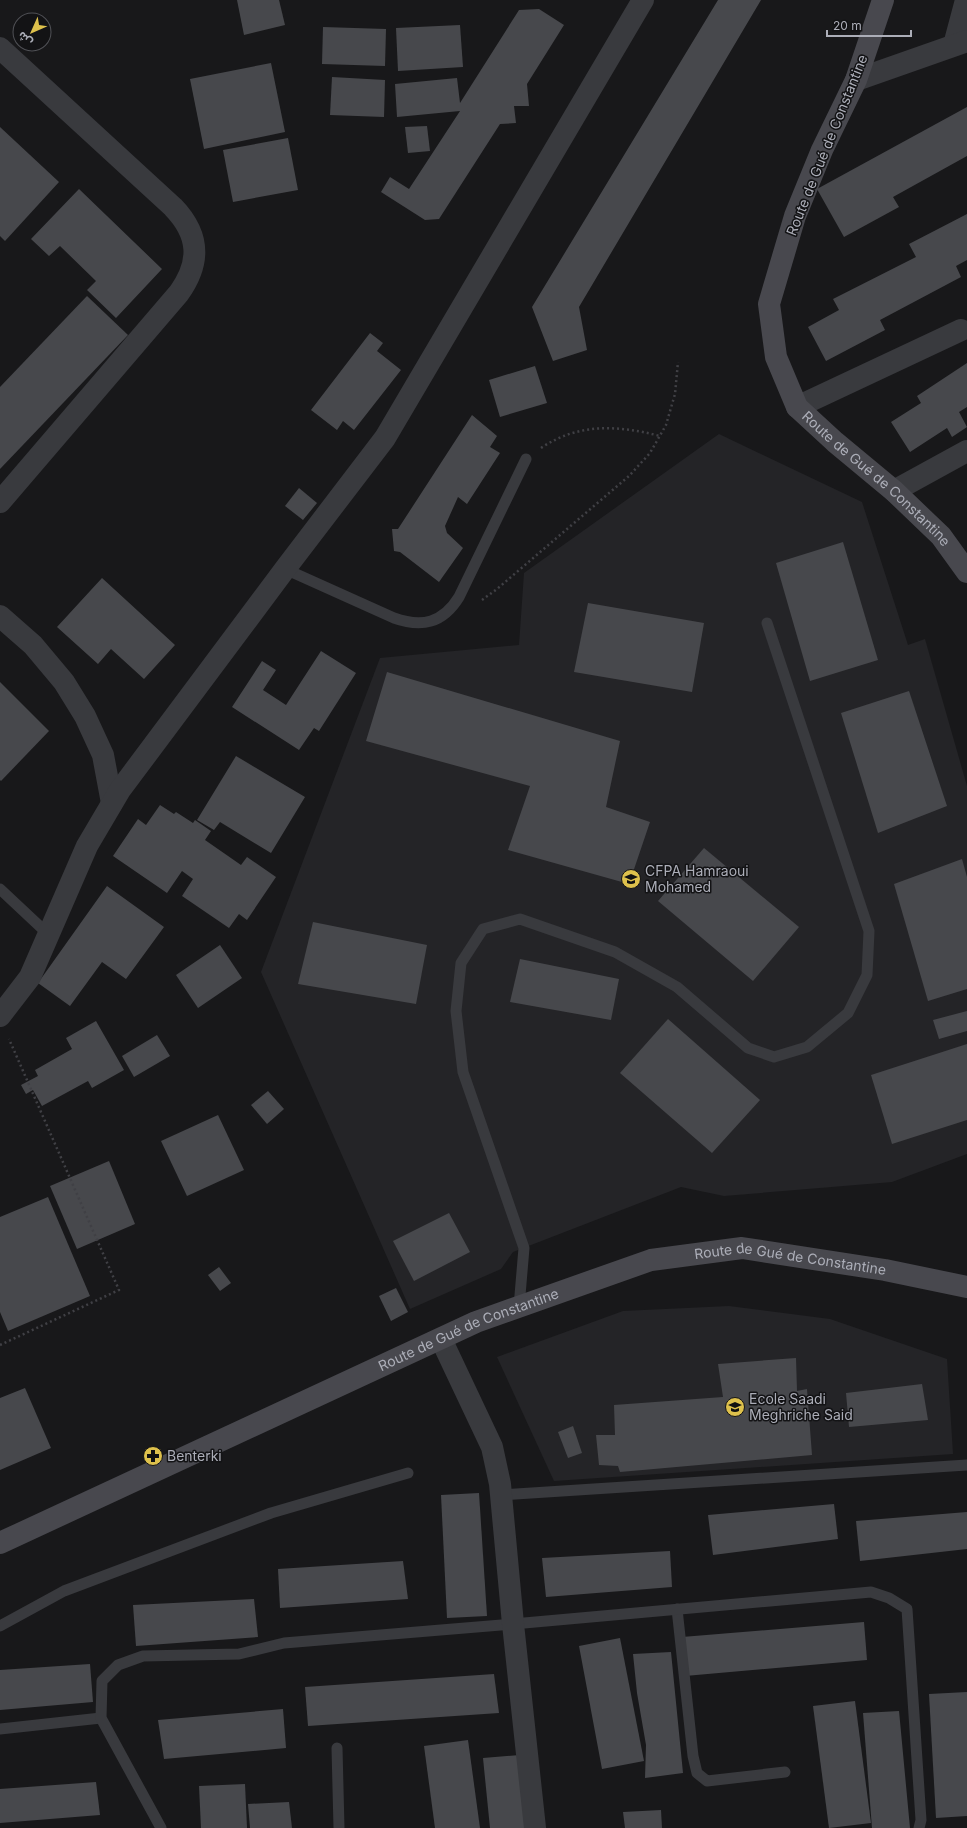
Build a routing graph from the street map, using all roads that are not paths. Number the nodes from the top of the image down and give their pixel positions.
1 (643, 0) edge
2 (883, 0) edge
3 (966, 0) edge
4 (961, 43) edge
5 (0, 48) edge
6 (856, 80) junction
7 (961, 330) dead end
8 (797, 407) junction
9 (967, 451) edge
10 (526, 459) road end
11 (894, 491) junction
12 (0, 502) edge
13 (285, 569) junction
14 (967, 572) edge
15 (0, 616) edge
16 (767, 623) dead end
17 (112, 803) junction
18 (0, 889) edge
19 (48, 934) junction
20 (3, 1025) edge
21 (967, 1286) edge
22 (519, 1307) junction
23 (440, 1339) junction
24 (967, 1465) edge
25 (408, 1473) dead end
26 (501, 1495) junction
27 (0, 1543) edge
28 (677, 1609) junction
29 (513, 1624) junction
30 (0, 1626) edge
31 (101, 1718) junction
32 (0, 1729) edge
33 (337, 1748) dead end
34 (786, 1772) dead end
35 (161, 1828) edge
36 (339, 1828) edge
37 (535, 1828) edge
38 (919, 1828) edge

1 - 13 street
2 - 6 main road, Route de Gué de Constantine
3 - 4 street
4 - 6 street
5 - 12 street
6 - 8 main road, Route de Gué de Constantine
7 - 8 street
8 - 11 main road, Route de Gué de Constantine
9 - 11 street
10 - 13 lane
11 - 14 main road, Route de Gué de Constantine
13 - 17 street
15 - 17 street
16 - 22 lane
17 - 19 street
18 - 19 lane
19 - 20 street
21 - 22 main road, Route de Gué de Constantine
22 - 23 main road, Route de Gué de Constantine
23 - 26 street
23 - 27 main road, Route de Gué de Constantine
24 - 26 lane
25 - 30 lane
26 - 29 street
28 - 29 lane
28 - 34 lane
28 - 38 lane
29 - 31 lane
29 - 37 street
31 - 32 lane
31 - 35 lane
33 - 36 lane

